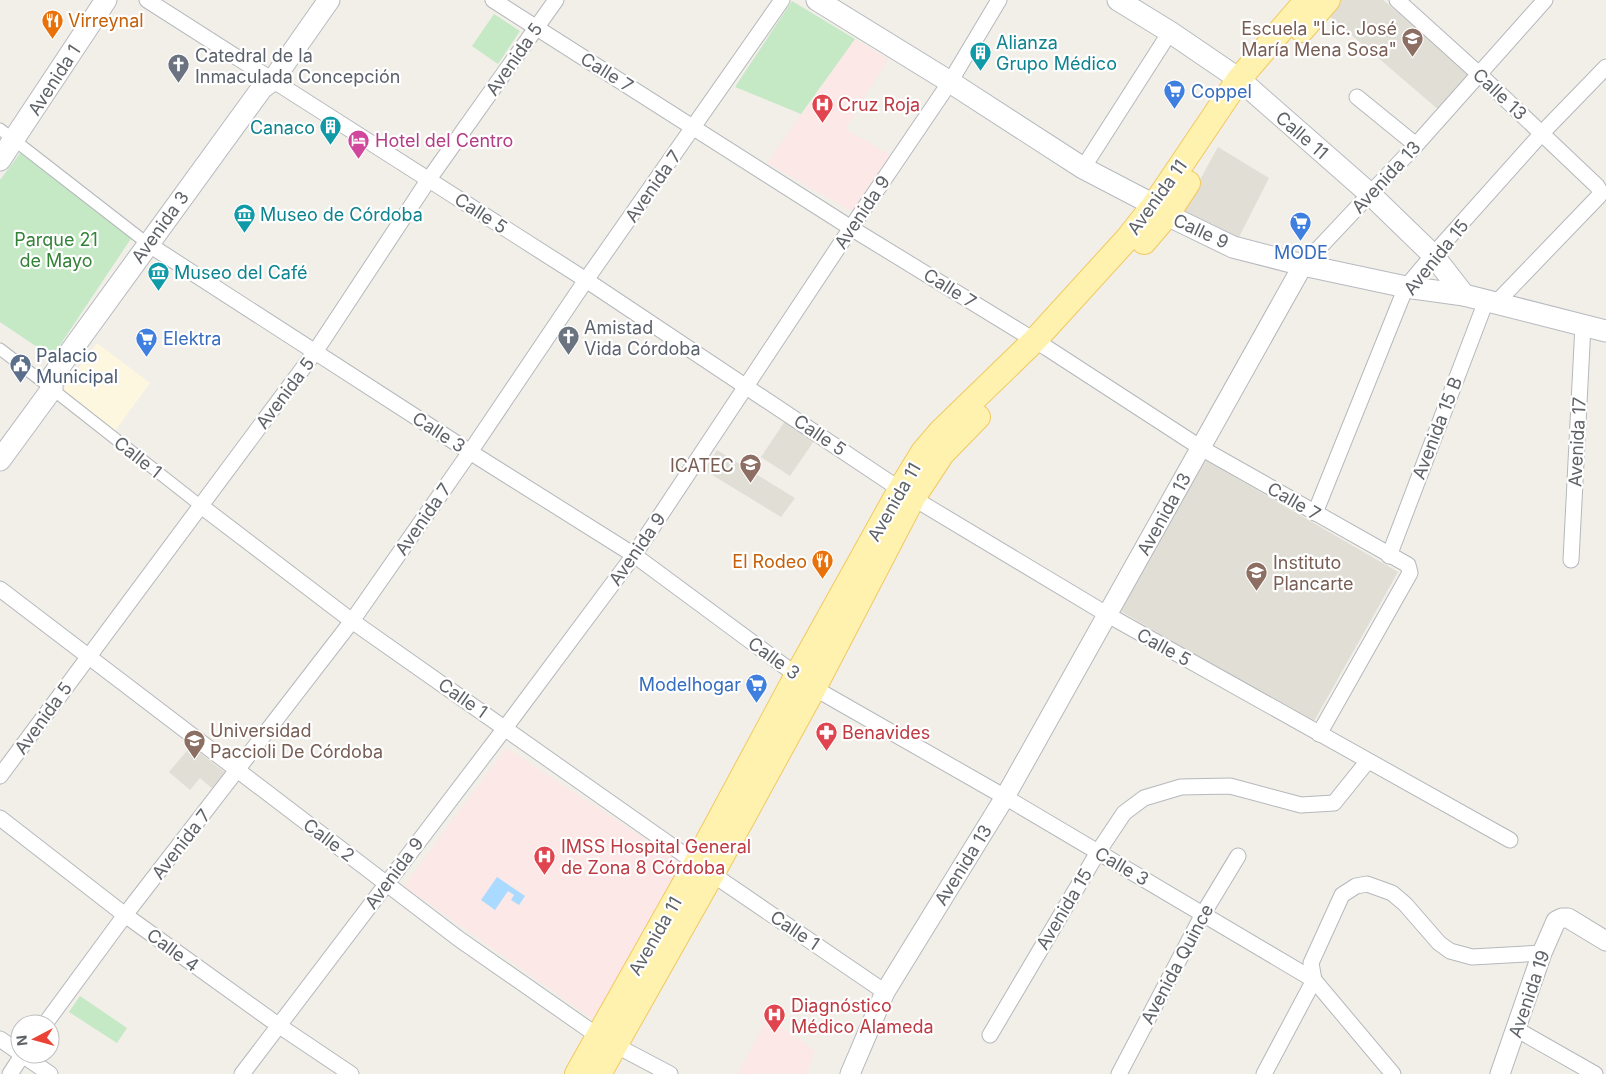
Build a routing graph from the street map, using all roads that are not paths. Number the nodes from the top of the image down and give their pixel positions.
1 (106, 0) edge
2 (147, 0) edge
3 (329, 0) edge
4 (493, 0) edge
5 (556, 0) edge
6 (782, 0) edge
7 (817, 0) edge
8 (999, 0) edge
9 (1118, 0) edge
10 (1307, 0) edge
11 (1328, 0) edge
12 (1397, 0) edge
13 (1545, 0) edge
14 (536, 27) junction
15 (1170, 32) junction
16 (1604, 72) edge
17 (1480, 75) junction
18 (272, 80) junction
19 (950, 82) junction
20 (1244, 84) junction
21 (1357, 96) dead end
22 (694, 127) junction
23 (1542, 133) junction
24 (7, 135) edge
25 (1416, 145) junction
26 (0, 160) edge
27 (1082, 168) junction
28 (429, 179) junction
29 (1370, 194) junction
30 (1160, 210) junction
31 (851, 228) junction
32 (148, 244) junction
33 (1433, 255) junction
34 (1303, 265) junction
35 (586, 280) junction
36 (1406, 288) junction
37 (1464, 295) junction
38 (1491, 302) junction
39 (1583, 325) junction
40 (1606, 331) edge
41 (1041, 344) junction
42 (0, 350) edge
43 (315, 352) junction
44 (747, 386) junction
45 (52, 389) junction
46 (1201, 448) junction
47 (470, 452) junction
48 (0, 460) edge
49 (907, 493) junction
50 (201, 506) junction
51 (1315, 513) junction
52 (634, 555) junction
53 (1389, 556) junction
54 (1571, 560) dead end
55 (0, 589) edge
56 (1108, 615) junction
57 (352, 621) junction
58 (88, 657) junction
59 (805, 681) junction
60 (505, 728) junction
61 (1320, 734) junction
62 (1367, 762) junction
63 (237, 771) junction
64 (0, 776) edge
65 (1005, 797) junction
66 (0, 818) edge
67 (1510, 840) dead end
68 (1098, 852) junction
69 (1238, 856) dead end
70 (704, 869) junction
71 (386, 883) junction
72 (1203, 914) junction
73 (125, 916) junction
74 (1606, 941) edge
75 (1542, 953) junction
76 (1314, 980) junction
77 (885, 992) junction
78 (52, 1014) edge
79 (278, 1025) junction
80 (1516, 1029) junction
81 (990, 1035) dead end
82 (607, 1040) junction
83 (36, 1064) edge
84 (50, 1074) edge
85 (242, 1074) edge
86 (351, 1074) edge
87 (577, 1074) edge
88 (599, 1074) edge
89 (670, 1074) edge
90 (850, 1074) edge
91 (1119, 1074) edge
92 (1264, 1074) edge
93 (1393, 1074) edge
94 (1500, 1074) edge
95 (1595, 1074) edge

1 - 24 main road, Avenida 1
2 - 18 street, Calle 5
3 - 18 main road, Avenida 3
4 - 14 street, Calle 7
5 - 14 street, Avenida 5
6 - 22 street, Avenida 7
7 - 19 main road, Calle 9
8 - 19 street, Avenida 9
9 - 15 main road, Calle 11
10 - 20 main road, Avenida 11
11 - 20 main road, Avenida 11
12 - 17 street, Calle 13
13 - 17 street, Avenida 13
14 - 22 street, Calle 7
14 - 28 street, Avenida 5
15 - 20 main road, Calle 11
15 - 27 street
16 - 23 street, Avenida 15
17 - 23 street, Calle 13
17 - 25 street, Avenida 13
18 - 28 street, Calle 5
18 - 32 main road, Avenida 3
19 - 27 main road, Calle 9
19 - 31 street, Avenida 9
20 - 29 main road, Calle 11
20 - 30 main road, Avenida 11
21 - 25 street
22 - 31 street, Calle 7
22 - 35 street, Avenida 7
23 - 33 street, Avenida 15
23 - 38 street, Calle 13
24 - 26 main road, Avenida 1
24 - 32 street
25 - 29 street, Avenida 13
27 - 30 main road, Calle 9
28 - 35 street, Calle 5
28 - 43 street, Avenida 5
29 - 33 main road, Calle 11
29 - 34 street, Avenida 13
30 - 34 main road, Calle 9
30 - 41 main road, Avenida 11
31 - 41 street, Calle 7
31 - 44 street, Avenida 9
32 - 43 street, Calle 3
32 - 45 main road, Avenida 3
33 - 36 street, Avenida 15
33 - 37 main road, Calle 11
34 - 36 main road, Calle 9
34 - 46 street, Avenida 13
35 - 44 street, Calle 5
35 - 47 street, Avenida 7
36 - 37 main road, Calle 9
36 - 51 street, Avenida 15
37 - 38 main road, Calle 9
38 - 39 main road, Calle 9
38 - 53 street, Avenida 15 B
39 - 40 main road, Calle 9
39 - 54 street, Avenida 17
41 - 46 street, Calle 7
41 - 49 main road, Avenida 11
42 - 45 street, Calle 1
43 - 47 street, Calle 3
43 - 50 street, Avenida 5
44 - 49 street, Calle 5
44 - 52 street, Avenida 9
45 - 48 main road, Avenida 3
45 - 50 street, Calle 1
46 - 51 street, Calle 7
46 - 56 street, Avenida 13
47 - 52 street, Calle 3
47 - 57 street, Avenida 7
49 - 56 street, Calle 5
49 - 59 main road, Avenida 11
50 - 57 street, Calle 1
50 - 58 street, Avenida 5
51 - 53 street, Calle 7
52 - 59 street, Calle 3
52 - 60 street, Avenida 9
53 - 61 street, Calle 7
55 - 58 street, Calle 2
56 - 61 street, Calle 5
56 - 65 street, Avenida 13
57 - 60 street, Calle 1
57 - 63 street, Avenida 7
58 - 63 street, Calle 2
58 - 64 street, Avenida 5
59 - 65 street, Calle 3
59 - 70 main road, Avenida 11
60 - 70 street, Calle 1
60 - 71 street, Avenida 9
61 - 62 street, Calle 5
62 - 67 street, Calle 5
62 - 68 street, Avenida 15
63 - 71 street, Calle 2
63 - 73 street, Avenida 7
65 - 68 street, Calle 3
65 - 77 street, Avenida 13
66 - 73 street, Calle 4
68 - 72 street, Calle 3
68 - 81 street, Avenida 15
69 - 72 street, Avenida Quince
70 - 77 street, Calle 1
70 - 82 main road, Avenida 11
71 - 79 street, Avenida 9
71 - 82 street, Calle 2
72 - 76 street, Calle 3
72 - 91 street, Avenida Quince
73 - 78 street, Avenida 7
73 - 79 street, Calle 4
74 - 75 street, Avenida 19
75 - 76 street
75 - 80 street, Avenida 19
76 - 92 street
76 - 93 street, Calle 3
77 - 90 street, Avenida 13
79 - 85 street, Avenida 9
79 - 86 street, Calle 4
80 - 94 street, Avenida 19
80 - 95 street
82 - 87 main road, Avenida 11
82 - 88 main road, Avenida 11
82 - 89 street, Calle 2
83 - 84 street

